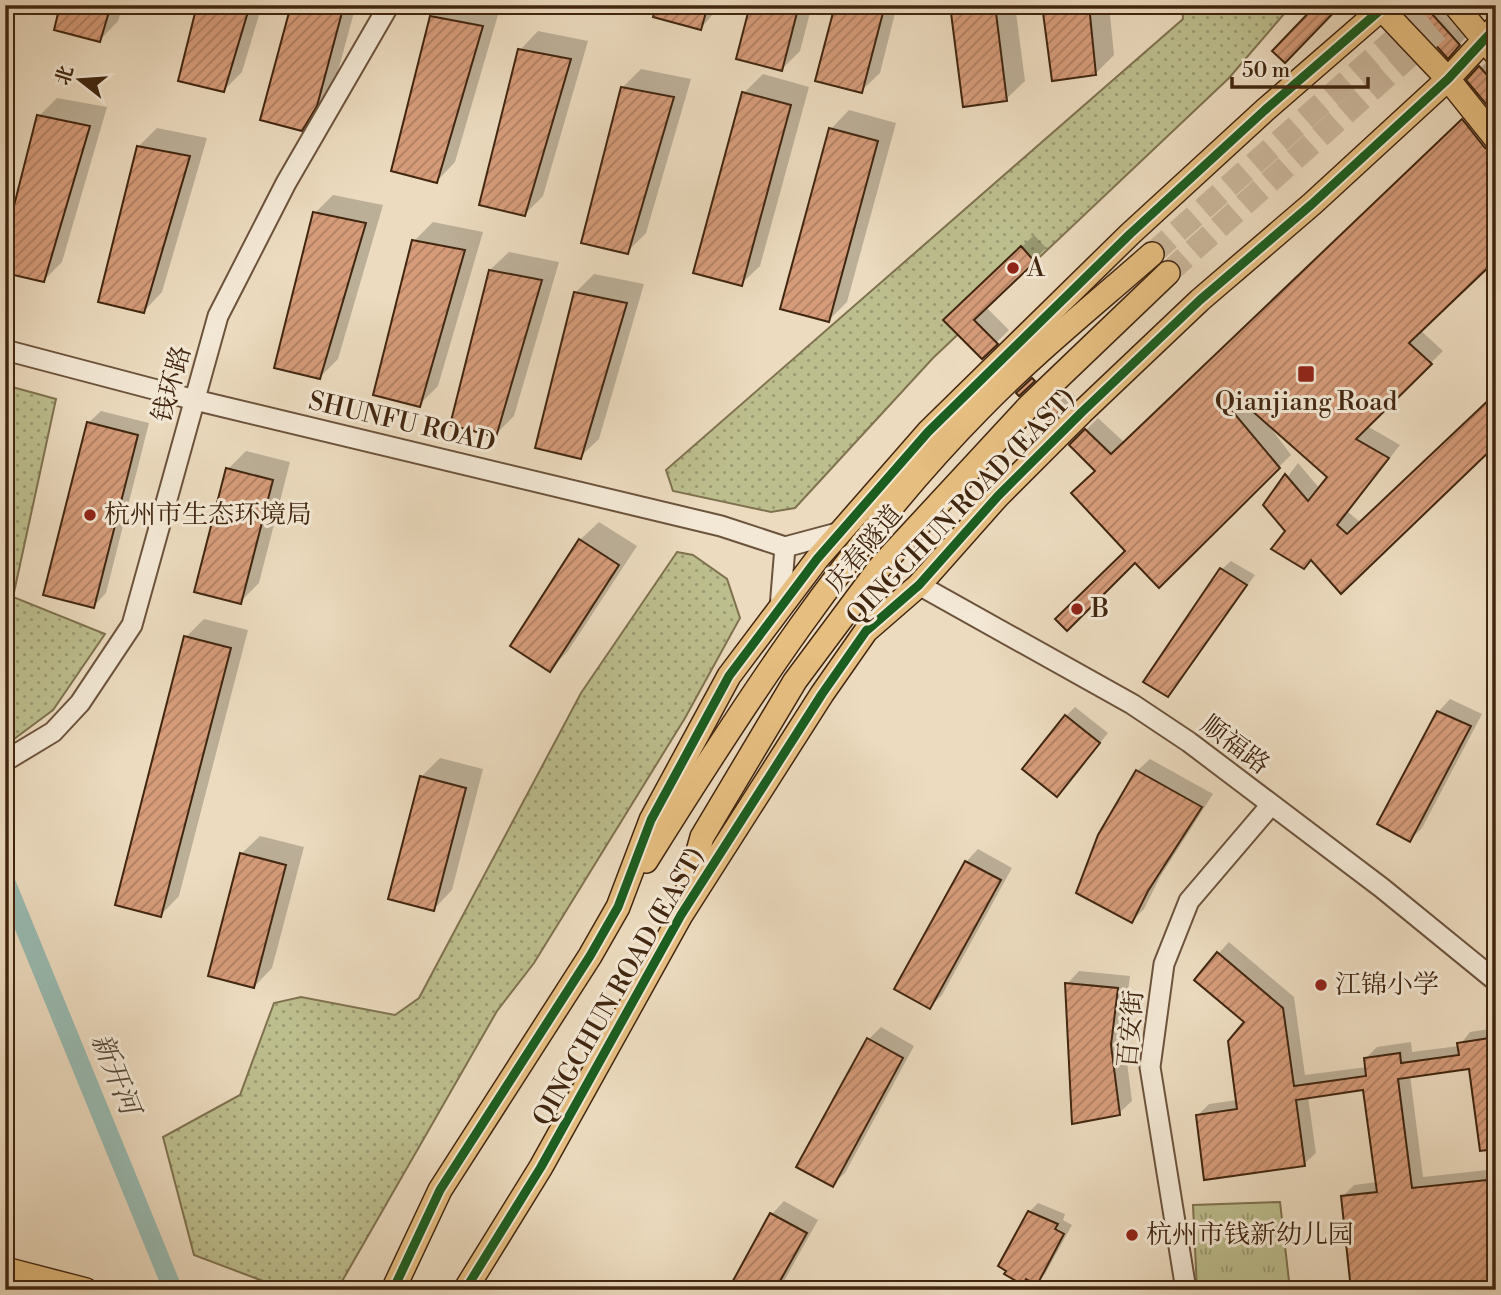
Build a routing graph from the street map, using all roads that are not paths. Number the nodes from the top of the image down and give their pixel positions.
1 (390, 5) edge
2 (1454, 5) edge
3 (1381, 6) edge
4 (1492, 40) edge
5 (1448, 79) junction
6 (1496, 139) edge
7 (1152, 254) tunnel mouth
8 (1168, 273) tunnel mouth
9 (5, 350) edge
10 (195, 400) junction
11 (841, 532) junction
12 (785, 547) junction
13 (919, 585) junction
14 (780, 608) junction
15 (5, 761) edge
16 (1271, 805) junction
17 (618, 907) junction
18 (681, 915) junction
19 (1496, 981) edge
20 (5, 1269) edge
21 (86, 1290) edge
22 (393, 1290) edge
23 (465, 1290) edge
24 (1186, 1290) edge

1 - 10 street, 钱环路
2 - 4 main road
3 - 5 main road
3 - 11 main road, QINGCHUN ROAD (EAST)
4 - 5 main road, QINGCHUN ROAD (EAST)
5 - 6 main road
5 - 13 main road, QINGCHUN ROAD (EAST)
7 - 17 main road, 庆春隧道
8 - 18 main road, 庆春隧道
9 - 10 street, SHUNFU ROAD
10 - 12 street, SHUNFU ROAD
10 - 15 street, 钱环路
11 - 12 street
11 - 14 main road, QINGCHUN ROAD (EAST)
12 - 14 street
13 - 16 street, 顺福路
13 - 18 main road, QINGCHUN ROAD (EAST)
14 - 17 main road, QINGCHUN ROAD (EAST)
16 - 19 street, 顺福路
16 - 24 street, 百安街
17 - 22 main road, QINGCHUN ROAD (EAST)
18 - 23 main road, QINGCHUN ROAD (EAST)
20 - 21 main road

